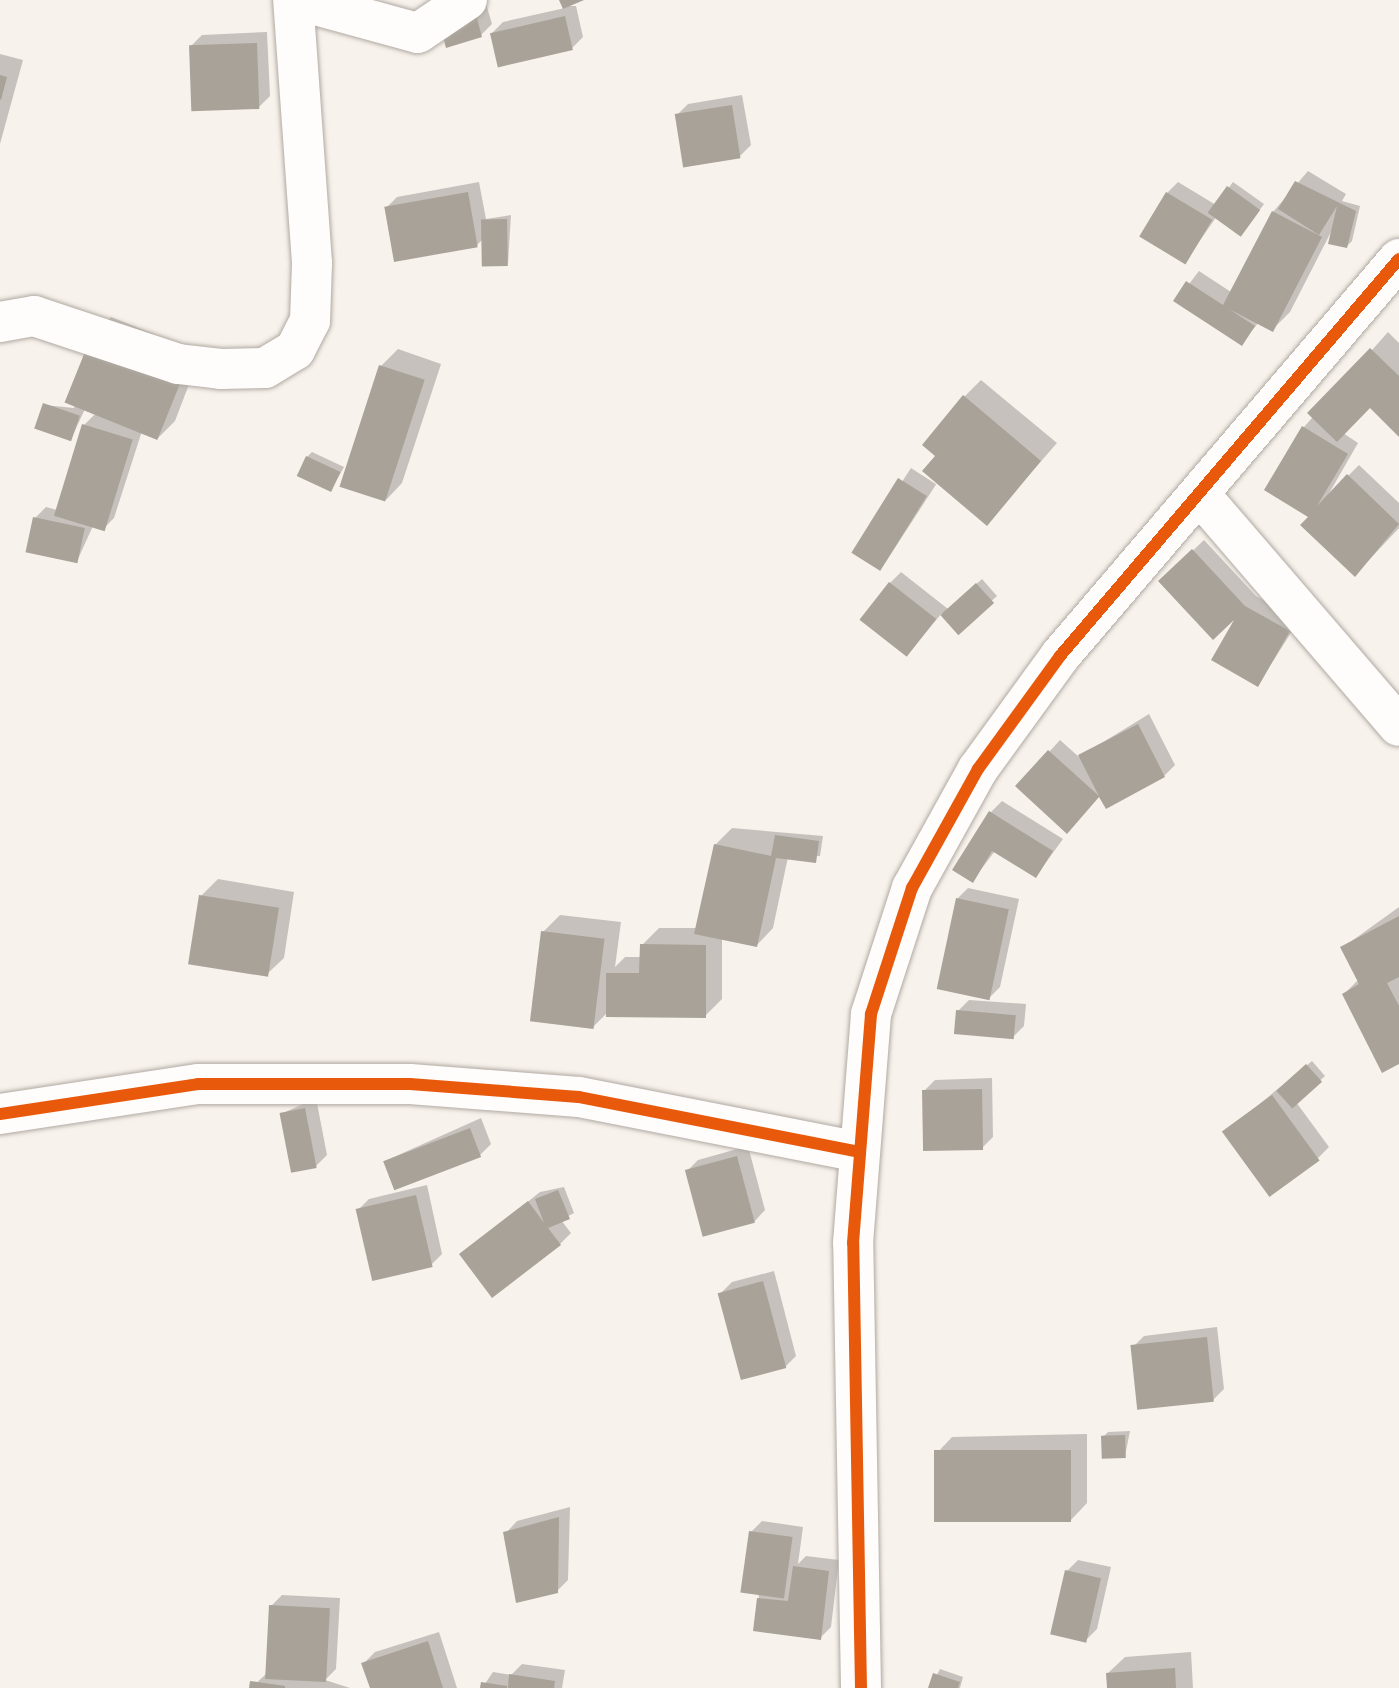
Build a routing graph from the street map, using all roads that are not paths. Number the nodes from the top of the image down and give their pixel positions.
1 (295, 0) edge
2 (467, 0) edge
3 (1399, 259) edge
4 (0, 322) edge
5 (1201, 496) junction
6 (1399, 726) edge
7 (0, 1114) edge
8 (860, 1152) junction
9 (861, 1688) edge

1 - 2 street
1 - 4 street
3 - 5 street
5 - 6 street
5 - 8 street
7 - 8 street
8 - 9 street

